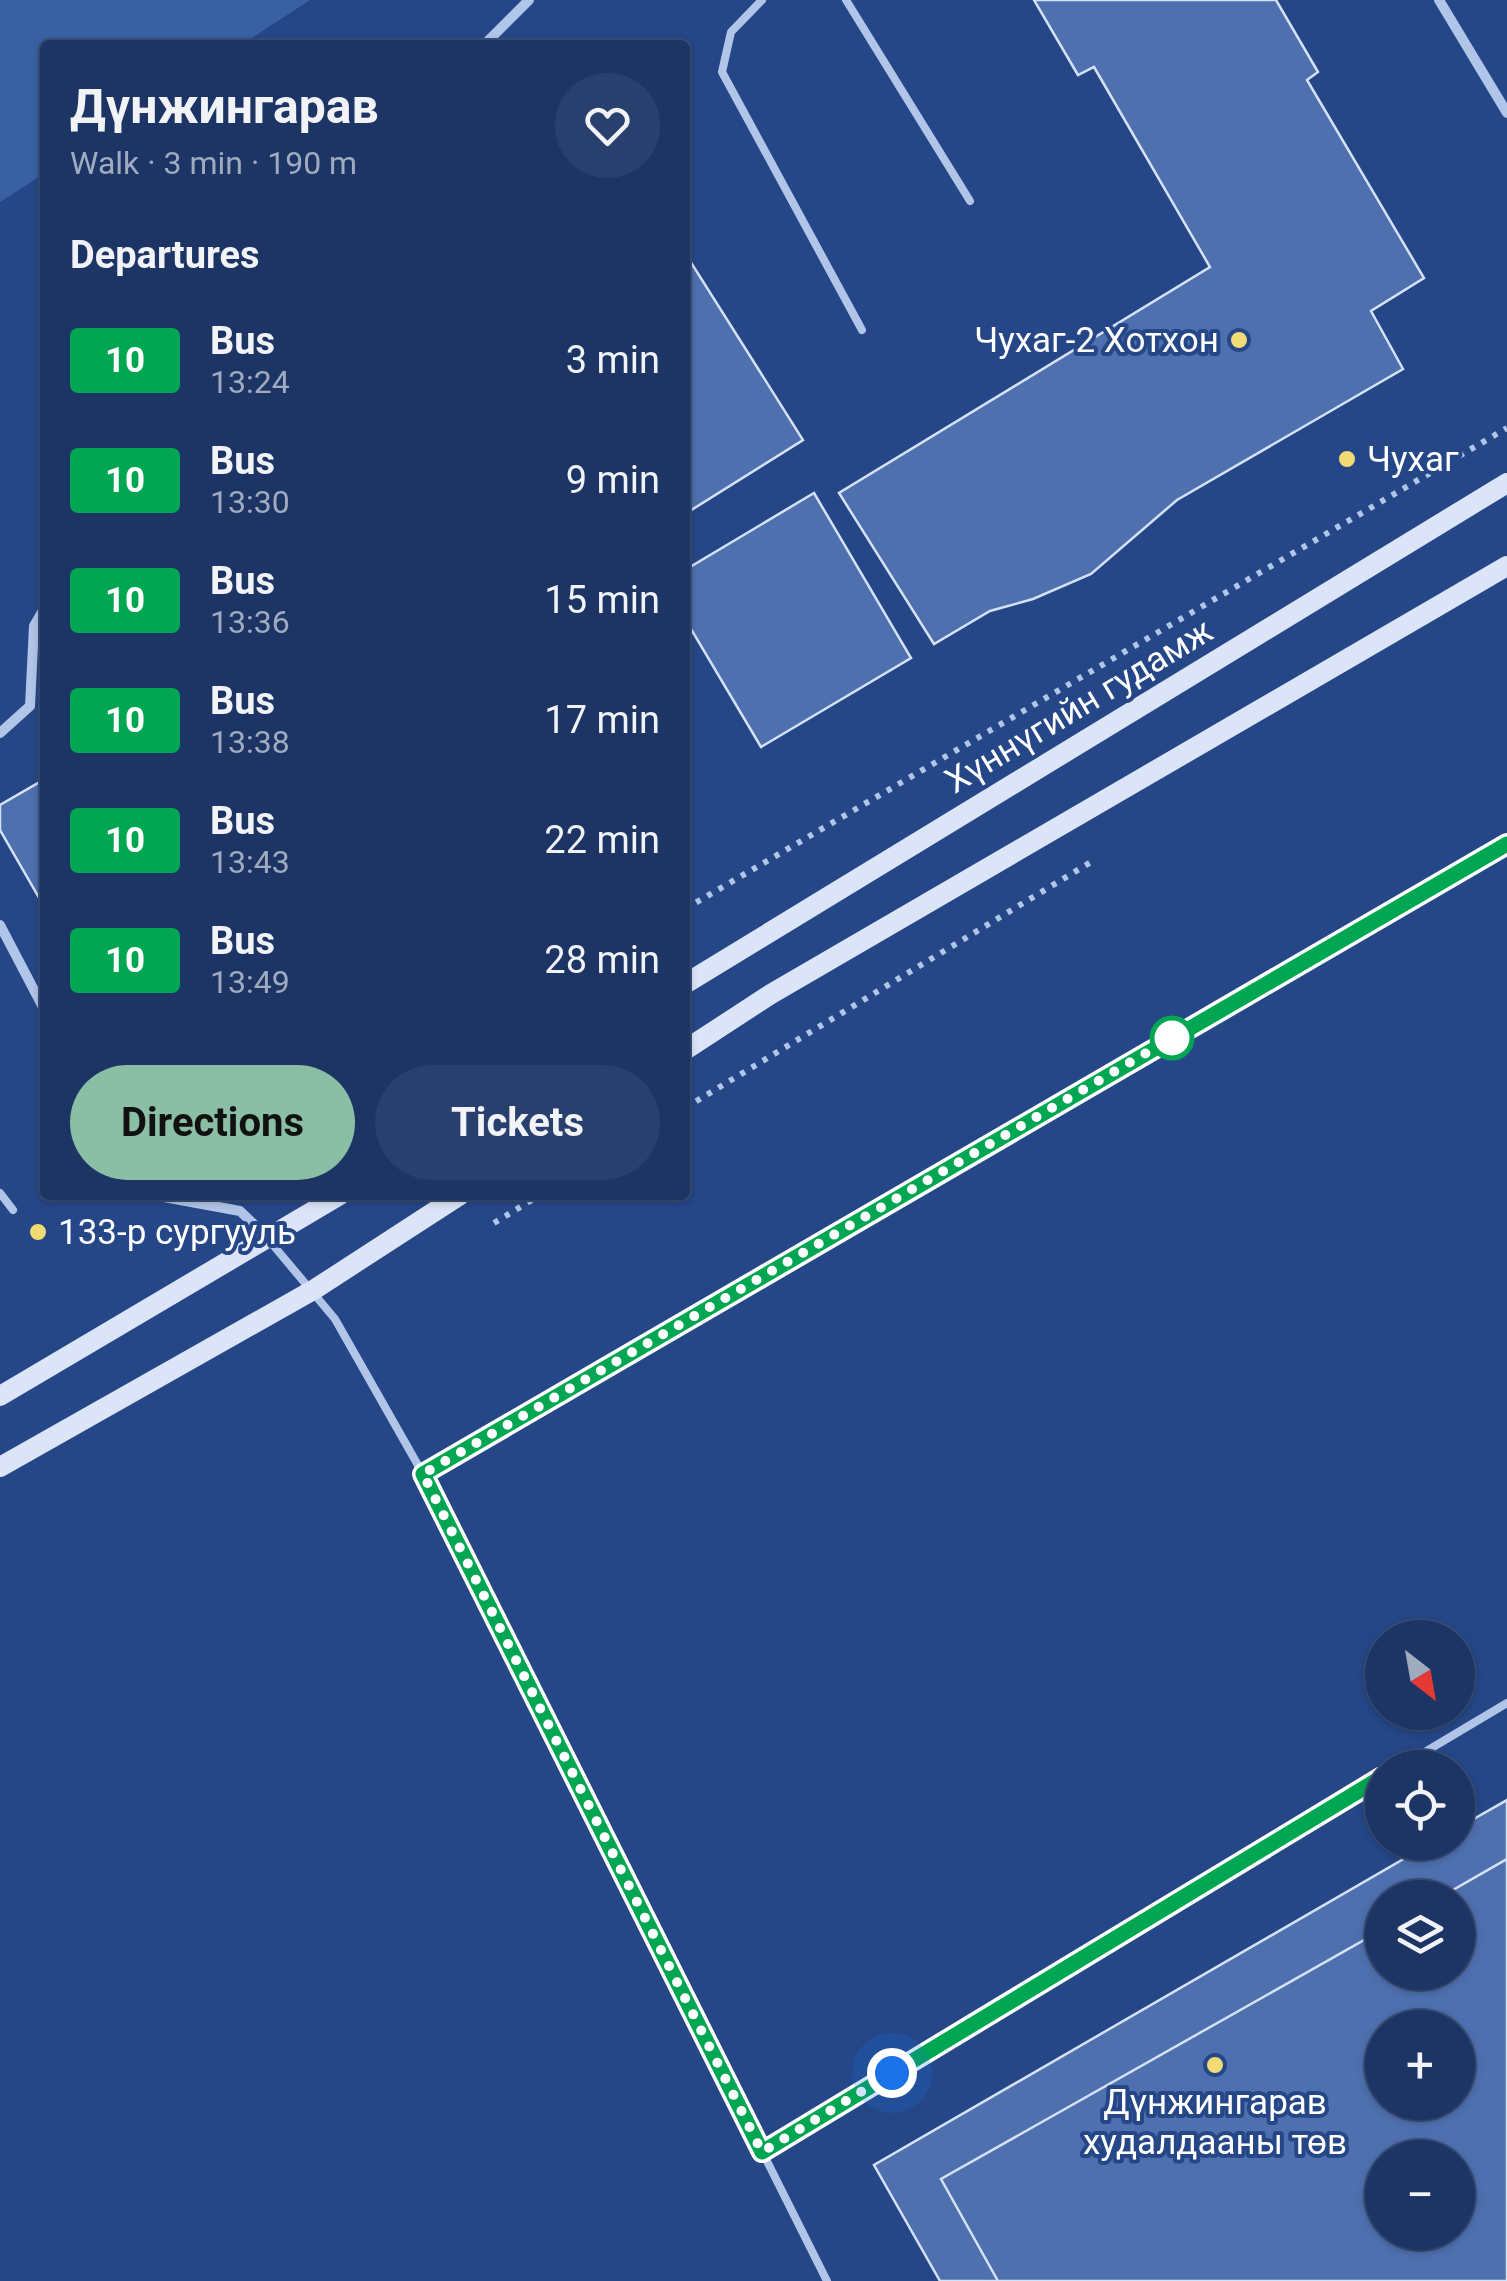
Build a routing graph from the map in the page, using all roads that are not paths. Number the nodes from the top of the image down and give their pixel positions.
1 (529, 0) edge
2 (762, 0) edge
3 (846, 0) edge
4 (1439, 0) edge
5 (489, 40) edge
6 (1507, 114) edge
7 (970, 201) dead end
8 (862, 330) dead end
9 (1507, 482) edge
10 (1507, 566) edge
11 (40, 615) edge
12 (0, 733) edge
13 (1507, 844) edge
14 (0, 926) edge
15 (690, 981) edge
16 (40, 1002) edge
17 (690, 1047) edge
18 (0, 1192) edge
19 (180, 1200) edge
20 (332, 1200) edge
21 (452, 1200) edge
22 (14, 1210) dead end
23 (268, 1238) junction
24 (315, 1289) junction
25 (0, 1396) edge
26 (0, 1467) edge
27 (423, 1474) junction
28 (1507, 1703) edge
29 (1428, 1750) edge
30 (1365, 1787) edge
31 (762, 2152) junction
32 (826, 2281) edge

1 - 5 street
2 - 8 lane
3 - 7 lane
4 - 6 street
9 - 15 main road, Хүннүгийн гудамж
10 - 17 main road
11 - 12 street
13 - 27 lane
14 - 16 street
18 - 22 lane
19 - 23 street
20 - 23 main road
21 - 24 main road
23 - 24 lane
23 - 25 main road
24 - 26 main road
24 - 27 lane
27 - 31 lane
28 - 29 lane
30 - 31 lane
31 - 32 lane

